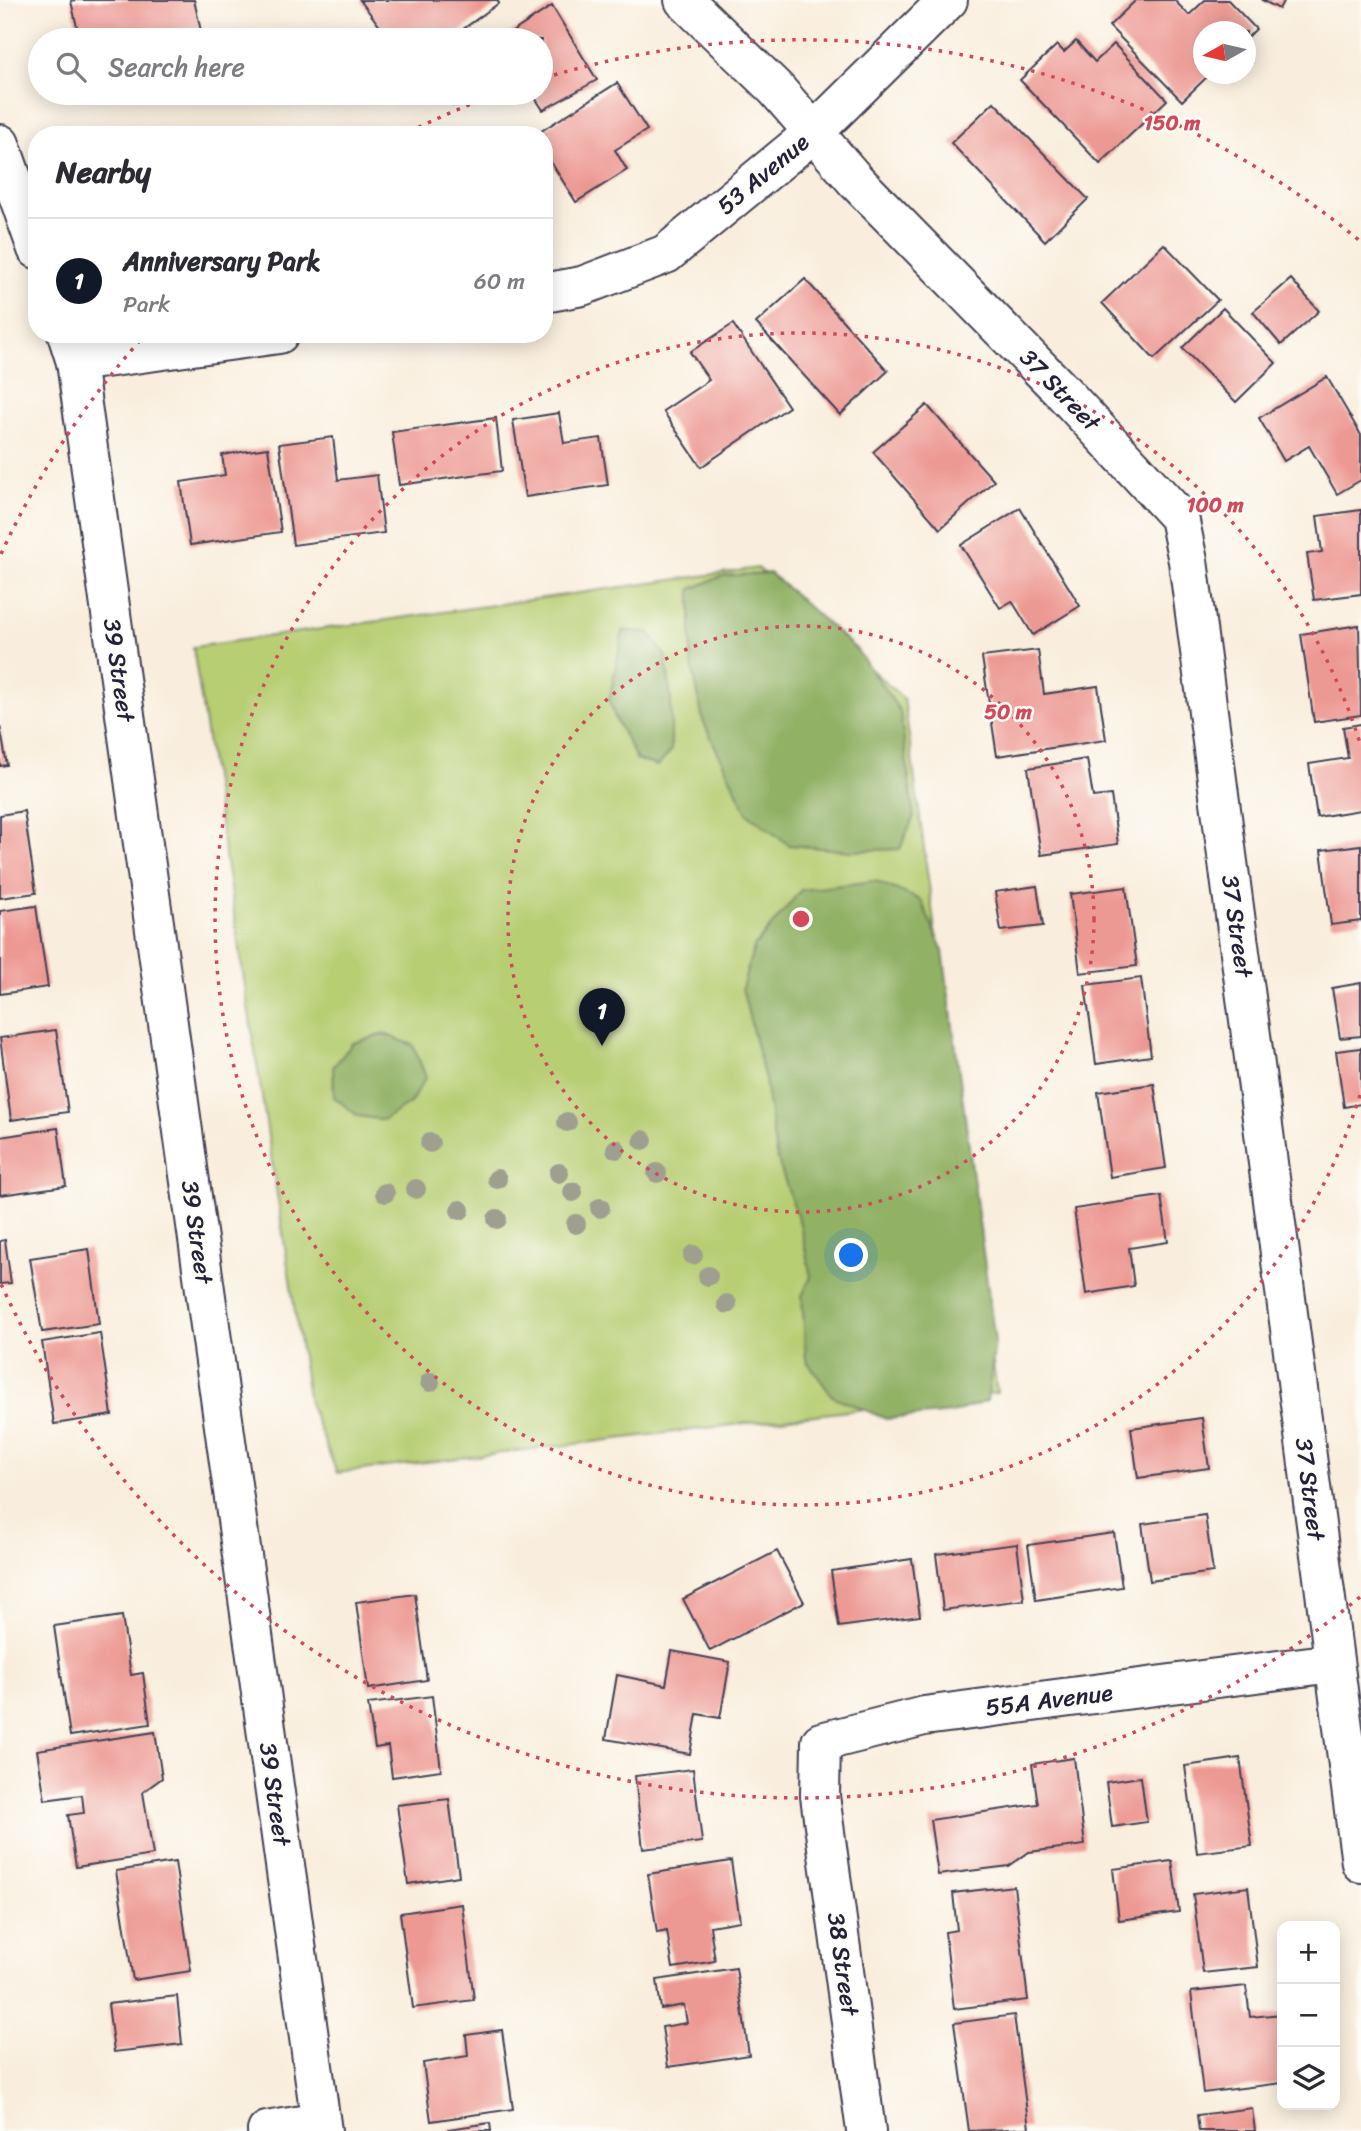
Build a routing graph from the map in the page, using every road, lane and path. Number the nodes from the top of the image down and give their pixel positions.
1 (684, 0) edge
2 (948, 0) edge
3 (812, 134) junction
4 (0, 144) edge
5 (28, 223) edge
6 (553, 291) edge
7 (146, 343) edge
8 (72, 348) edge
9 (1333, 1663) junction
10 (820, 1796) joint
11 (1361, 1863) edge
12 (321, 2127) edge
13 (267, 2131) edge
14 (866, 2131) edge

1 - 3 street
2 - 3 street, 53 Avenue
3 - 6 street, 53 Avenue
3 - 9 street, 37 Street
4 - 5 street
7 - 8 street
8 - 12 street, 39 Street
9 - 10 street, 55A Avenue
9 - 11 street, 37 Street
10 - 14 street, 38 Street
12 - 13 street

